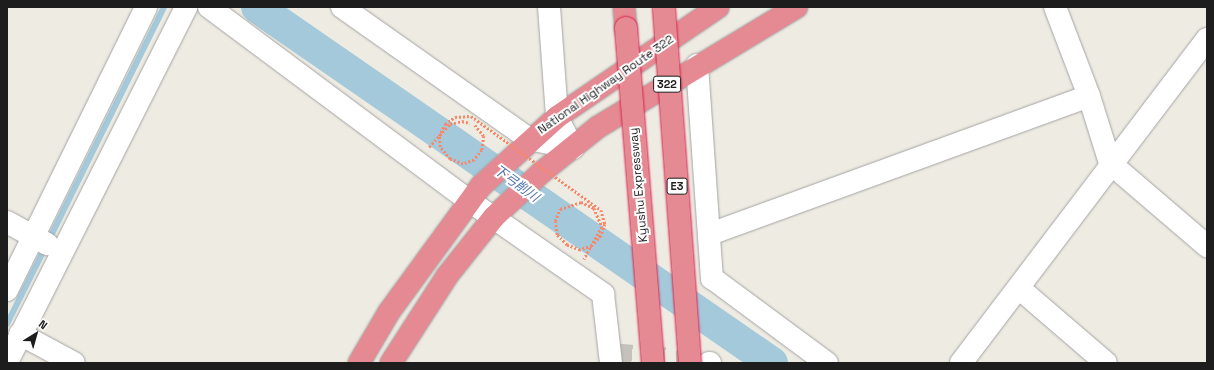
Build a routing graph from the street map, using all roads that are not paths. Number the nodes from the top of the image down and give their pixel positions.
1 (146, 7) edge
2 (186, 7) edge
3 (209, 7) edge
4 (342, 7) edge
5 (549, 7) edge
6 (624, 7) edge
7 (718, 7) edge
8 (798, 7) edge
9 (1055, 7) edge
10 (664, 8) edge
11 (1207, 39) edge
12 (697, 66) junction
13 (1089, 96) junction
14 (557, 117) junction
15 (525, 145) junction
16 (573, 148) junction
17 (1110, 163) junction
18 (474, 193) junction
19 (500, 211) junction
20 (7, 222) edge
21 (710, 234) junction
22 (33, 237) junction
23 (1207, 246) edge
24 (60, 251) junction
25 (1020, 289) junction
26 (7, 290) edge
27 (20, 334) junction
28 (7, 362) edge
29 (74, 363) edge
30 (359, 363) edge
31 (391, 363) edge
32 (611, 363) edge
33 (653, 363) edge
34 (690, 363) edge
35 (827, 363) edge
36 (961, 363) edge
37 (1106, 363) edge

1 - 22 street
2 - 24 street
3 - 18 street
4 - 15 street
5 - 14 street
6 - 33 highway, Kyushu Expressway, bridge
7 - 14 highway, National Highway Route 322
8 - 12 highway, 322
9 - 13 street
10 - 34 highway, E3, bridge
11 - 17 street
12 - 16 highway, 322
12 - 21 street
13 - 17 street
13 - 21 street
14 - 15 highway, National Highway Route 322
14 - 16 street
15 - 16 street
15 - 18 highway, National Highway Route 322
16 - 19 highway, 322
17 - 23 street
17 - 25 street
18 - 19 street
18 - 30 highway, National Highway Route 322
19 - 31 highway, 322
19 - 32 street
20 - 22 street
21 - 35 street
22 - 24 street
22 - 26 street
24 - 27 street
25 - 36 street
25 - 37 street
27 - 28 street
27 - 29 street

